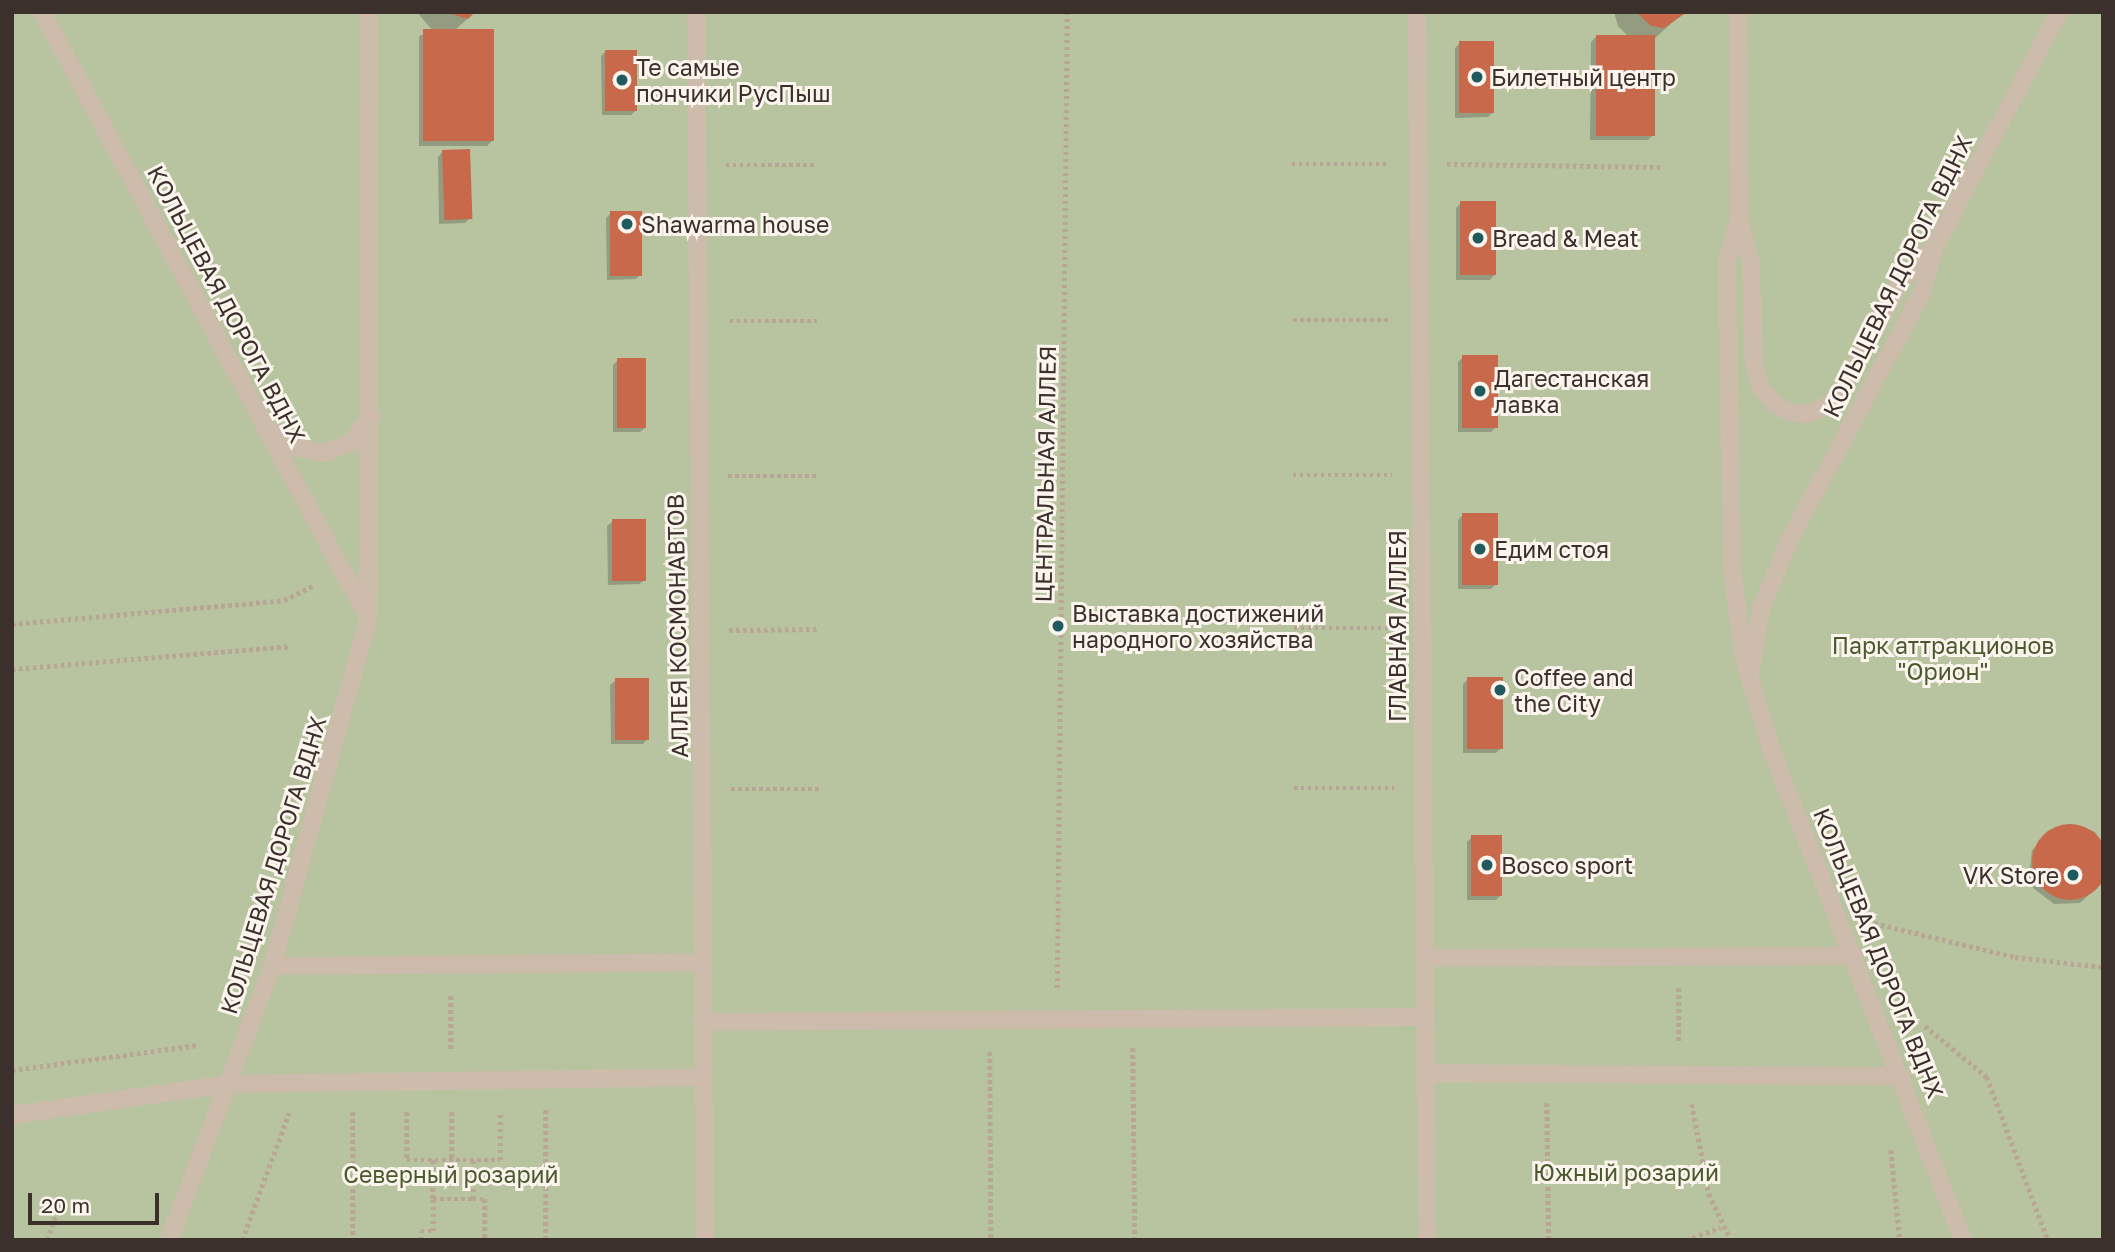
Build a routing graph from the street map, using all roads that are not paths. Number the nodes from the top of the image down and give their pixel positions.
1 (42, 12) edge
2 (369, 12) edge
3 (696, 12) edge
4 (1417, 12) edge
5 (1738, 12) edge
6 (2059, 12) edge
7 (1739, 218) junction
8 (1934, 248) junction
9 (372, 416) junction
10 (260, 418) junction
11 (369, 619) junction
12 (1751, 684) junction
13 (1854, 956) junction
14 (1424, 958) junction
15 (702, 962) junction
16 (272, 966) junction
17 (1425, 1017) junction
18 (702, 1022) junction
19 (1425, 1073) junction
20 (1902, 1076) junction
21 (703, 1077) junction
22 (228, 1084) junction
23 (12, 1115) edge
24 (169, 1240) edge
25 (705, 1240) edge
26 (1427, 1240) edge
27 (1963, 1240) edge

1 - 10 street, КОЛЬЦЕВАЯ ДОРОГА ВДНХ
2 - 9 street, КОЛЬЦЕВАЯ ДОРОГА ВДНХ
3 - 15 street, АЛЛЕЯ КОСМОНАВТОВ
4 - 14 street, ГЛАВНАЯ АЛЛЕЯ
5 - 7 street, КОЛЬЦЕВАЯ ДОРОГА ВДНХ
6 - 8 street, КОЛЬЦЕВАЯ ДОРОГА ВДНХ
7 - 8 street
7 - 12 street, КОЛЬЦЕВАЯ ДОРОГА ВДНХ
8 - 12 street, КОЛЬЦЕВАЯ ДОРОГА ВДНХ
9 - 10 street
9 - 11 street, КОЛЬЦЕВАЯ ДОРОГА ВДНХ
10 - 11 street, КОЛЬЦЕВАЯ ДОРОГА ВДНХ
11 - 16 street, КОЛЬЦЕВАЯ ДОРОГА ВДНХ
12 - 13 street, КОЛЬЦЕВАЯ ДОРОГА ВДНХ
13 - 14 street
13 - 20 street, КОЛЬЦЕВАЯ ДОРОГА ВДНХ
14 - 17 street, ГЛАВНАЯ АЛЛЕЯ
15 - 16 street
15 - 18 street, АЛЛЕЯ КОСМОНАВТОВ
16 - 22 street, КОЛЬЦЕВАЯ ДОРОГА ВДНХ
17 - 18 street
17 - 19 street, ГЛАВНАЯ АЛЛЕЯ
18 - 21 street, АЛЛЕЯ КОСМОНАВТОВ
19 - 20 street
19 - 26 street, ГЛАВНАЯ АЛЛЕЯ
20 - 27 street, КОЛЬЦЕВАЯ ДОРОГА ВДНХ
21 - 22 street
21 - 25 street, АЛЛЕЯ КОСМОНАВТОВ
22 - 23 street
22 - 24 street, КОЛЬЦЕВАЯ ДОРОГА ВДНХ

